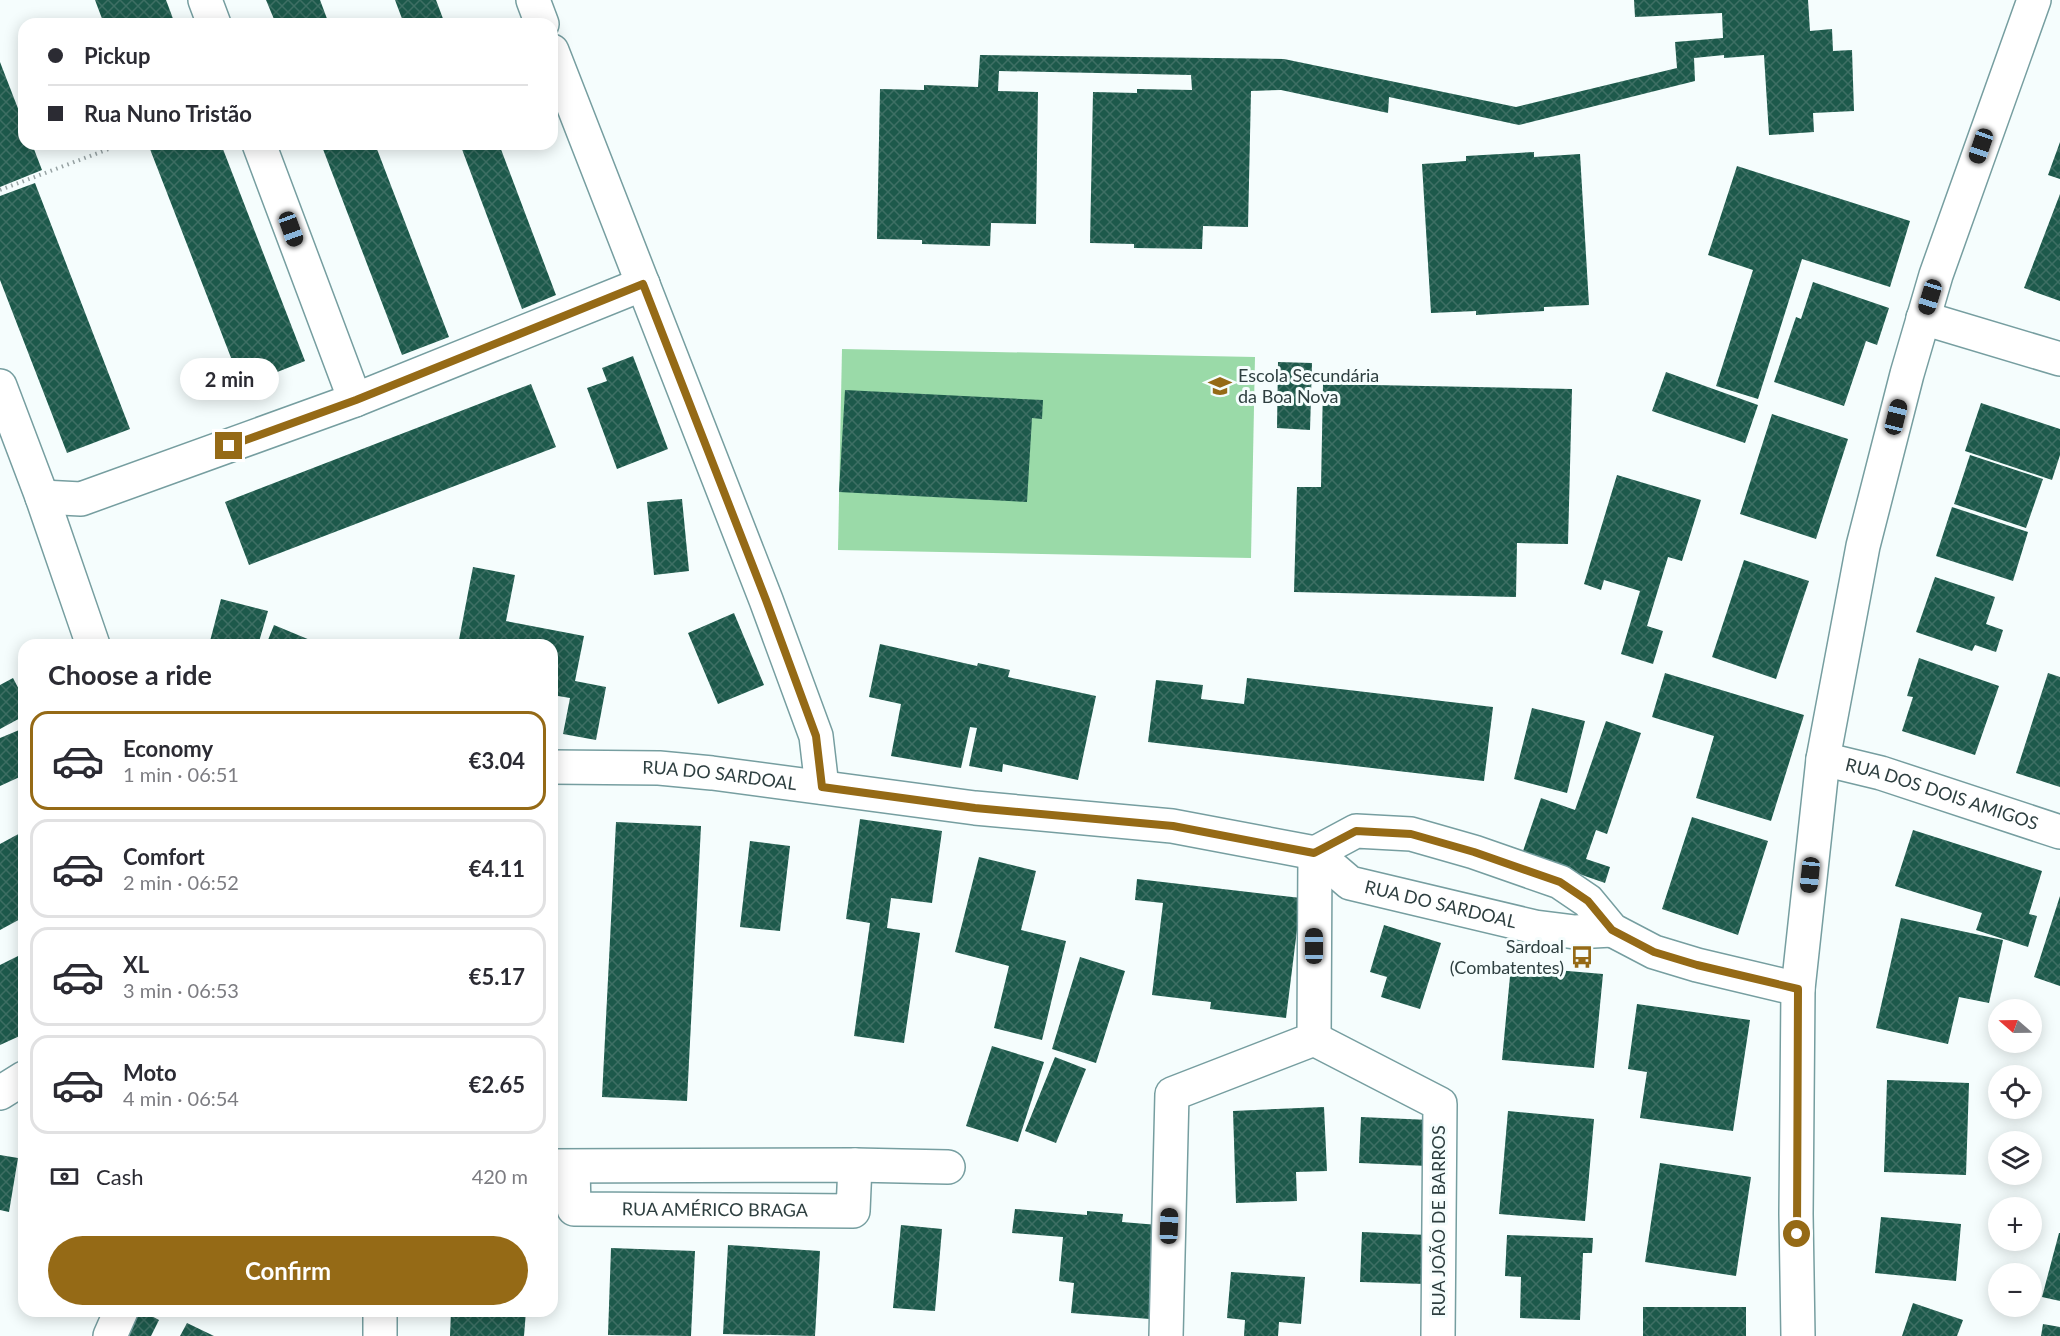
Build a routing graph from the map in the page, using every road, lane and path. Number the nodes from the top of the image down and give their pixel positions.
1 (205, 0) edge
2 (534, 0) edge
3 (2034, 0) edge
4 (212, 18) edge
5 (540, 18) edge
6 (558, 66) edge
7 (106, 150) edge
8 (261, 150) edge
9 (0, 190) edge
10 (643, 284) junction
11 (1923, 318) junction
12 (2060, 358) edge
13 (0, 386) edge
14 (356, 400) junction
15 (42, 497) junction
16 (91, 639) edge
17 (1823, 759) junction
18 (558, 767) edge
19 (822, 787) junction
20 (2060, 832) edge
21 (1314, 853) junction
22 (1612, 930) junction
23 (1798, 989) junction
24 (1314, 1039) junction
25 (18, 1082) edge
26 (0, 1093) edge
27 (855, 1165) junction
28 (562, 1166) edge
29 (948, 1167) dead end
30 (118, 1317) edge
31 (380, 1317) edge
32 (110, 1336) edge
33 (380, 1336) edge
34 (1166, 1336) edge
35 (1438, 1336) edge
36 (1798, 1336) edge

1 - 4 street
2 - 5 street
3 - 11 street
6 - 10 street
7 - 9 path
8 - 14 street
10 - 14 street
10 - 19 street
11 - 12 street
11 - 17 street
13 - 15 street
14 - 15 street
15 - 16 street
17 - 20 street, RUA DOS DOIS AMIGOS
17 - 23 street
18 - 19 street, RUA DO SARDOAL
19 - 21 street, RUA DO SARDOAL
21 - 22 street, RUA DO SARDOAL
21 - 22 street
21 - 24 street
22 - 23 street
23 - 36 street
24 - 34 street
24 - 35 street, RUA JOÃO DE BARROS
25 - 26 street
27 - 28 street, RUA AMÉRICO BRAGA
27 - 28 street, RUA AMÉRICO BRAGA
27 - 29 street, RUA AMÉRICO BRAGA
30 - 32 street
31 - 33 street

